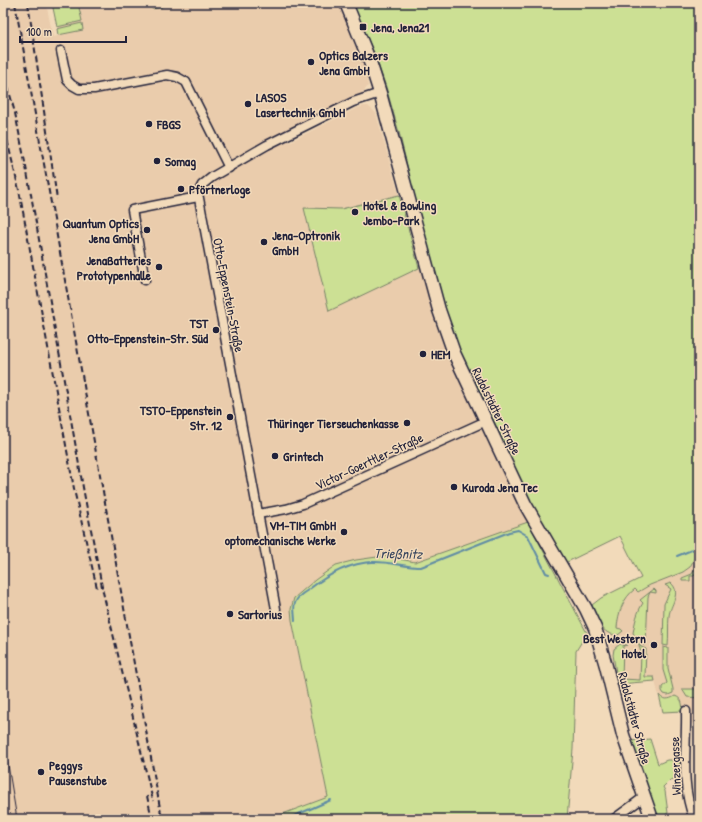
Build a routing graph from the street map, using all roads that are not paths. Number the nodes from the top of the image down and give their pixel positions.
1 (346, 3) edge
2 (61, 51) dead end
3 (380, 93) junction
4 (229, 168) junction
5 (198, 197) junction
6 (145, 280) dead end
7 (486, 420) junction
8 (258, 514) junction
9 (276, 609) dead end
10 (686, 712) dead end
11 (644, 797) junction
12 (614, 819) edge
13 (652, 819) edge
14 (694, 819) edge

1 - 3 street, Rudolstädter Straße
2 - 4 street
3 - 4 street
3 - 7 street, Rudolstädter Straße
4 - 5 street
5 - 6 street
5 - 8 street, Otto-Eppenstein-Straße
7 - 8 street, Victor-Goerttler-Straße
7 - 11 street, Rudolstädter Straße
8 - 9 street, Otto-Eppenstein-Straße
10 - 14 street, Winzergasse
11 - 12 street
11 - 13 street, Rudolstädter Straße

